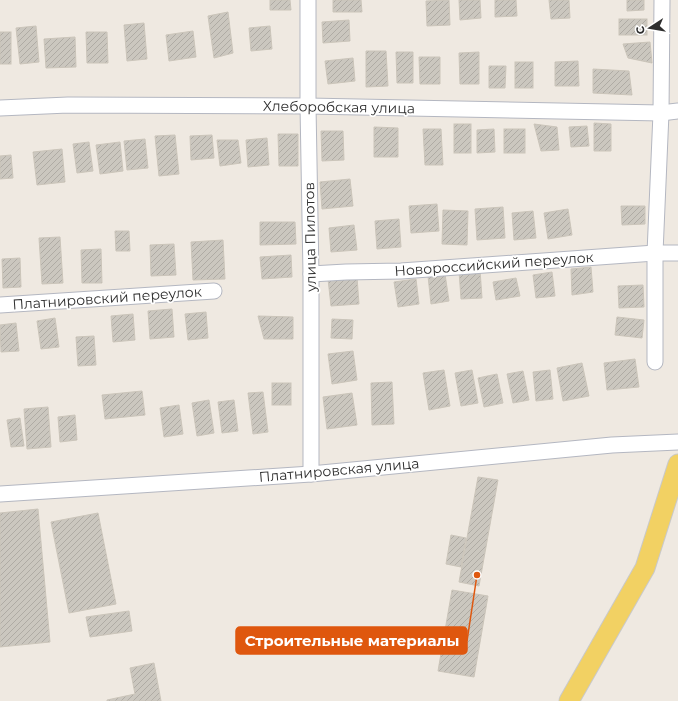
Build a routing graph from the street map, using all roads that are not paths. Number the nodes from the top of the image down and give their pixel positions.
1 (308, 0) edge
2 (662, 0) edge
3 (308, 106) junction
4 (0, 108) edge
5 (678, 111) edge
6 (661, 113) junction
7 (655, 253) junction
8 (678, 254) edge
9 (311, 274) junction
10 (214, 291) dead end
11 (0, 305) edge
12 (655, 362) dead end
13 (678, 442) edge
14 (678, 464) edge
15 (311, 474) junction
16 (0, 494) edge
17 (569, 701) edge

1 - 3 street, улица Пилотов
2 - 6 street
3 - 4 street, Хлеборобская улица
3 - 6 street, Хлеборобская улица
3 - 9 street, улица Пилотов
5 - 6 street, Хлеборобская улица
6 - 7 street
7 - 8 street, Новороссийский переулок
7 - 9 street, Новороссийский переулок
7 - 12 street
9 - 15 street, улица Пилотов
10 - 11 street, Платнировский переулок
13 - 15 street, Платнировская улица
14 - 17 main road
15 - 16 street, Платнировская улица

